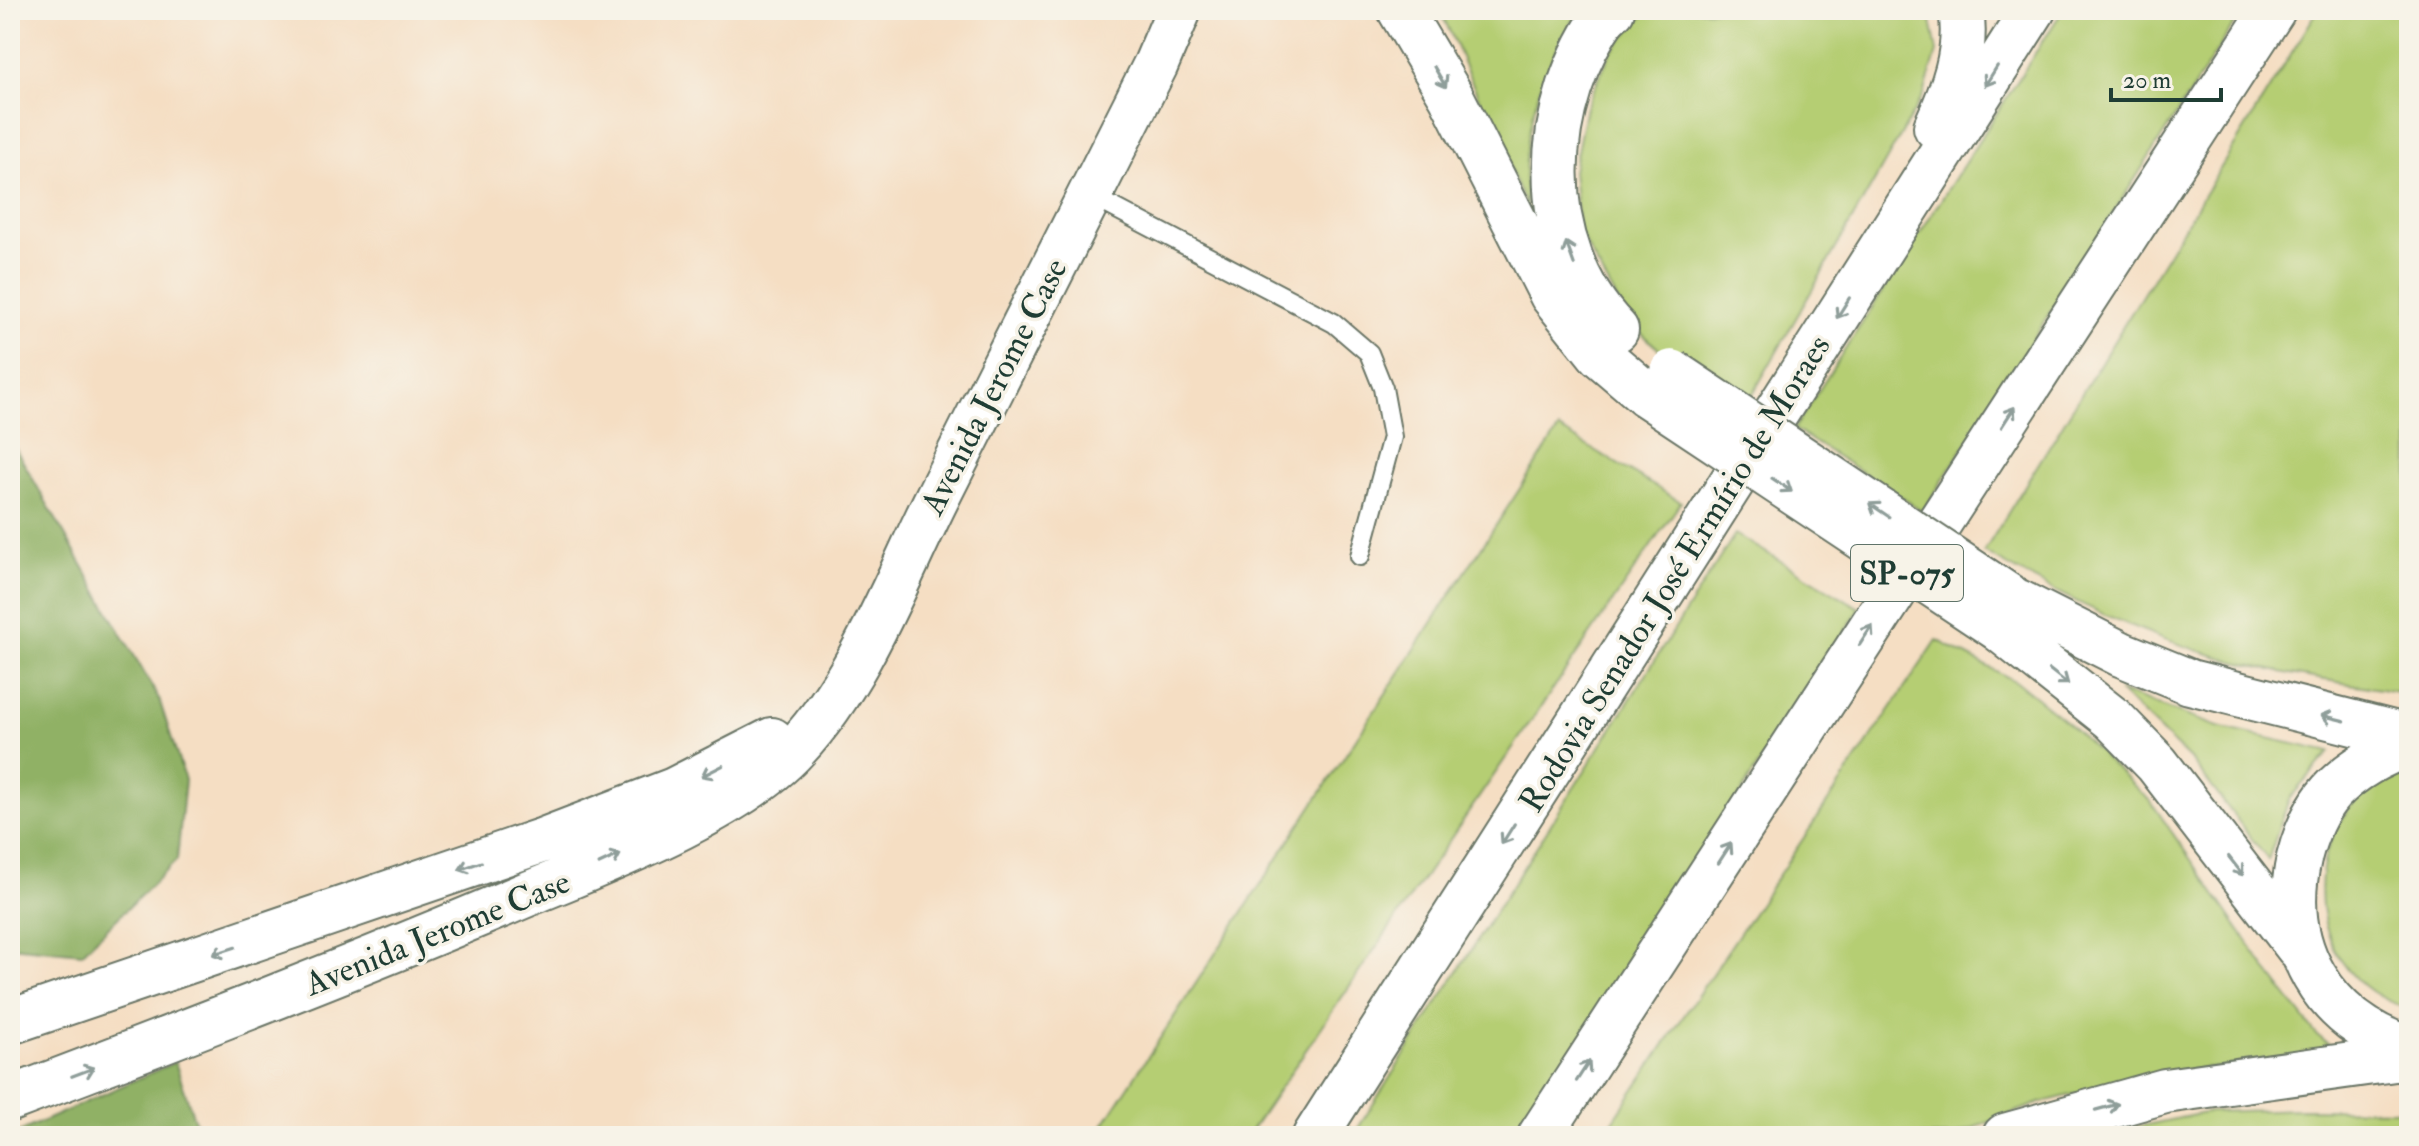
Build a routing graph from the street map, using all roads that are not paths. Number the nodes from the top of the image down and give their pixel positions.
1 (1179, 10) edge
2 (1202, 10) edge
3 (1400, 10) edge
4 (1961, 10) edge
5 (2033, 10) edge
6 (2273, 10) edge
7 (1608, 12) edge
8 (1156, 64) junction
9 (1090, 195) junction
10 (1885, 242) junction
11 (1660, 384) junction
12 (1360, 556) dead end
13 (2006, 614) junction
14 (829, 706) junction
15 (2409, 737) edge
16 (2409, 744) edge
17 (2298, 947) junction
18 (10, 1022) edge
19 (2409, 1049) edge
20 (2409, 1057) edge
21 (10, 1099) edge
22 (1315, 1136) edge
23 (1540, 1136) edge
24 (2005, 1136) edge

1 - 8 main road, Avenida Jerome Case
2 - 8 main road, Avenida Jerome Case
3 -> 11 main road
4 - 10 main road
5 -> 10 main road, Rodovia Senador José Ermírio de Moraes
23 -> 6 main road, SP-075
11 -> 7 main road
8 - 9 main road, Avenida Jerome Case
9 - 12 lane
9 - 14 main road, Avenida Jerome Case
10 -> 22 main road, Rodovia Senador José Ermírio de Moraes
11 - 13 main road, bridge
15 -> 13 main road
13 -> 17 main road
14 -> 18 main road, Avenida Jerome Case
21 -> 14 main road, Avenida Jerome Case
16 - 17 main road
17 - 19 main road
24 -> 20 main road

